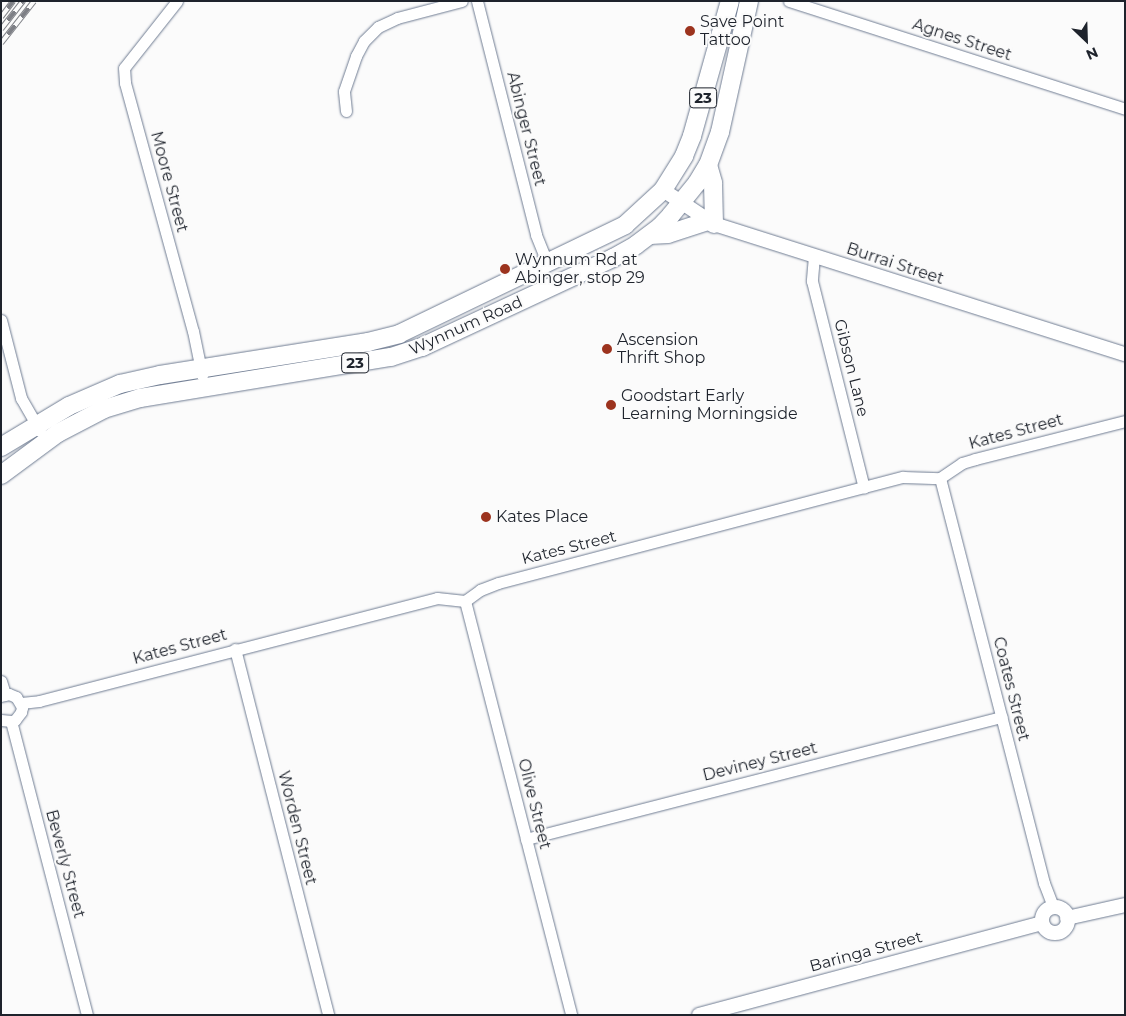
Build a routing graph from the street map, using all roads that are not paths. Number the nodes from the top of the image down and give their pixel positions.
1 (178, 1) edge
2 (462, 1) edge
3 (477, 1) edge
4 (730, 1) edge
5 (749, 1) edge
6 (789, 1) edge
7 (1125, 109) edge
8 (346, 111) dead end
9 (708, 164) junction
10 (663, 190) junction
11 (682, 203) junction
12 (711, 222) junction
13 (650, 235) junction
14 (814, 256) junction
15 (548, 264) junction
16 (1, 320) edge
17 (1125, 354) edge
18 (201, 368) junction
19 (204, 387) junction
20 (1124, 422) edge
21 (36, 425) junction
22 (46, 441) junction
23 (1, 447) edge
24 (1, 475) edge
25 (940, 478) junction
26 (864, 488) junction
27 (464, 601) junction
28 (235, 649) junction
29 (1, 681) edge
30 (3, 695) edge
31 (21, 703) junction
32 (1002, 717) junction
33 (6, 721) edge
34 (526, 839) junction
35 (1125, 905) edge
36 (1053, 907) junction
37 (1067, 918) junction
38 (1042, 923) junction
39 (87, 1015) edge
40 (328, 1015) edge
41 (570, 1015) edge
42 (700, 1015) edge

1 - 18 street, Moore Street
2 - 8 street
3 - 15 street, Abinger Street
4 - 10 main road, Wynnum Road / 23
5 - 9 main road, Wynnum Road / 23
6 - 7 street, Agnes Street
9 - 11 main road, Wynnum Road / 23
9 - 12 main road
10 - 11 street, Burrai Street
10 - 15 main road, Wynnum Road / 23
11 - 12 street, Burrai Street
11 - 13 main road, Wynnum Road / 23
12 - 13 main road
12 - 14 street, Burrai Street
13 - 19 main road, Wynnum Road / 23
14 - 17 street, Burrai Street
14 - 26 street, Gibson Lane
15 - 18 main road, Wynnum Road / 23
16 - 21 street
18 - 19 street, Moore Street
18 - 21 main road, Wynnum Road / 23
19 - 22 main road, Wynnum Road / 23
20 - 25 street, Kates Street
21 - 22 street
21 - 23 main road, Wynnum Road / 23
22 - 24 main road, Wynnum Road / 23
25 - 26 street, Kates Street
25 - 32 street, Coates Street
26 - 27 street, Kates Street
27 - 28 street, Kates Street
27 - 34 street, Olive Street
28 - 31 street, Kates Street
28 - 40 street, Worden Street
29 - 30 street
30 - 31 street
31 - 33 street
32 - 34 street, Deviney Street
32 - 36 street, Coates Street
33 - 39 street, Beverly Street
34 - 41 street, Olive Street
35 - 37 street
36 - 37 street
36 - 38 street
37 - 38 street
38 - 42 street, Baringa Street

